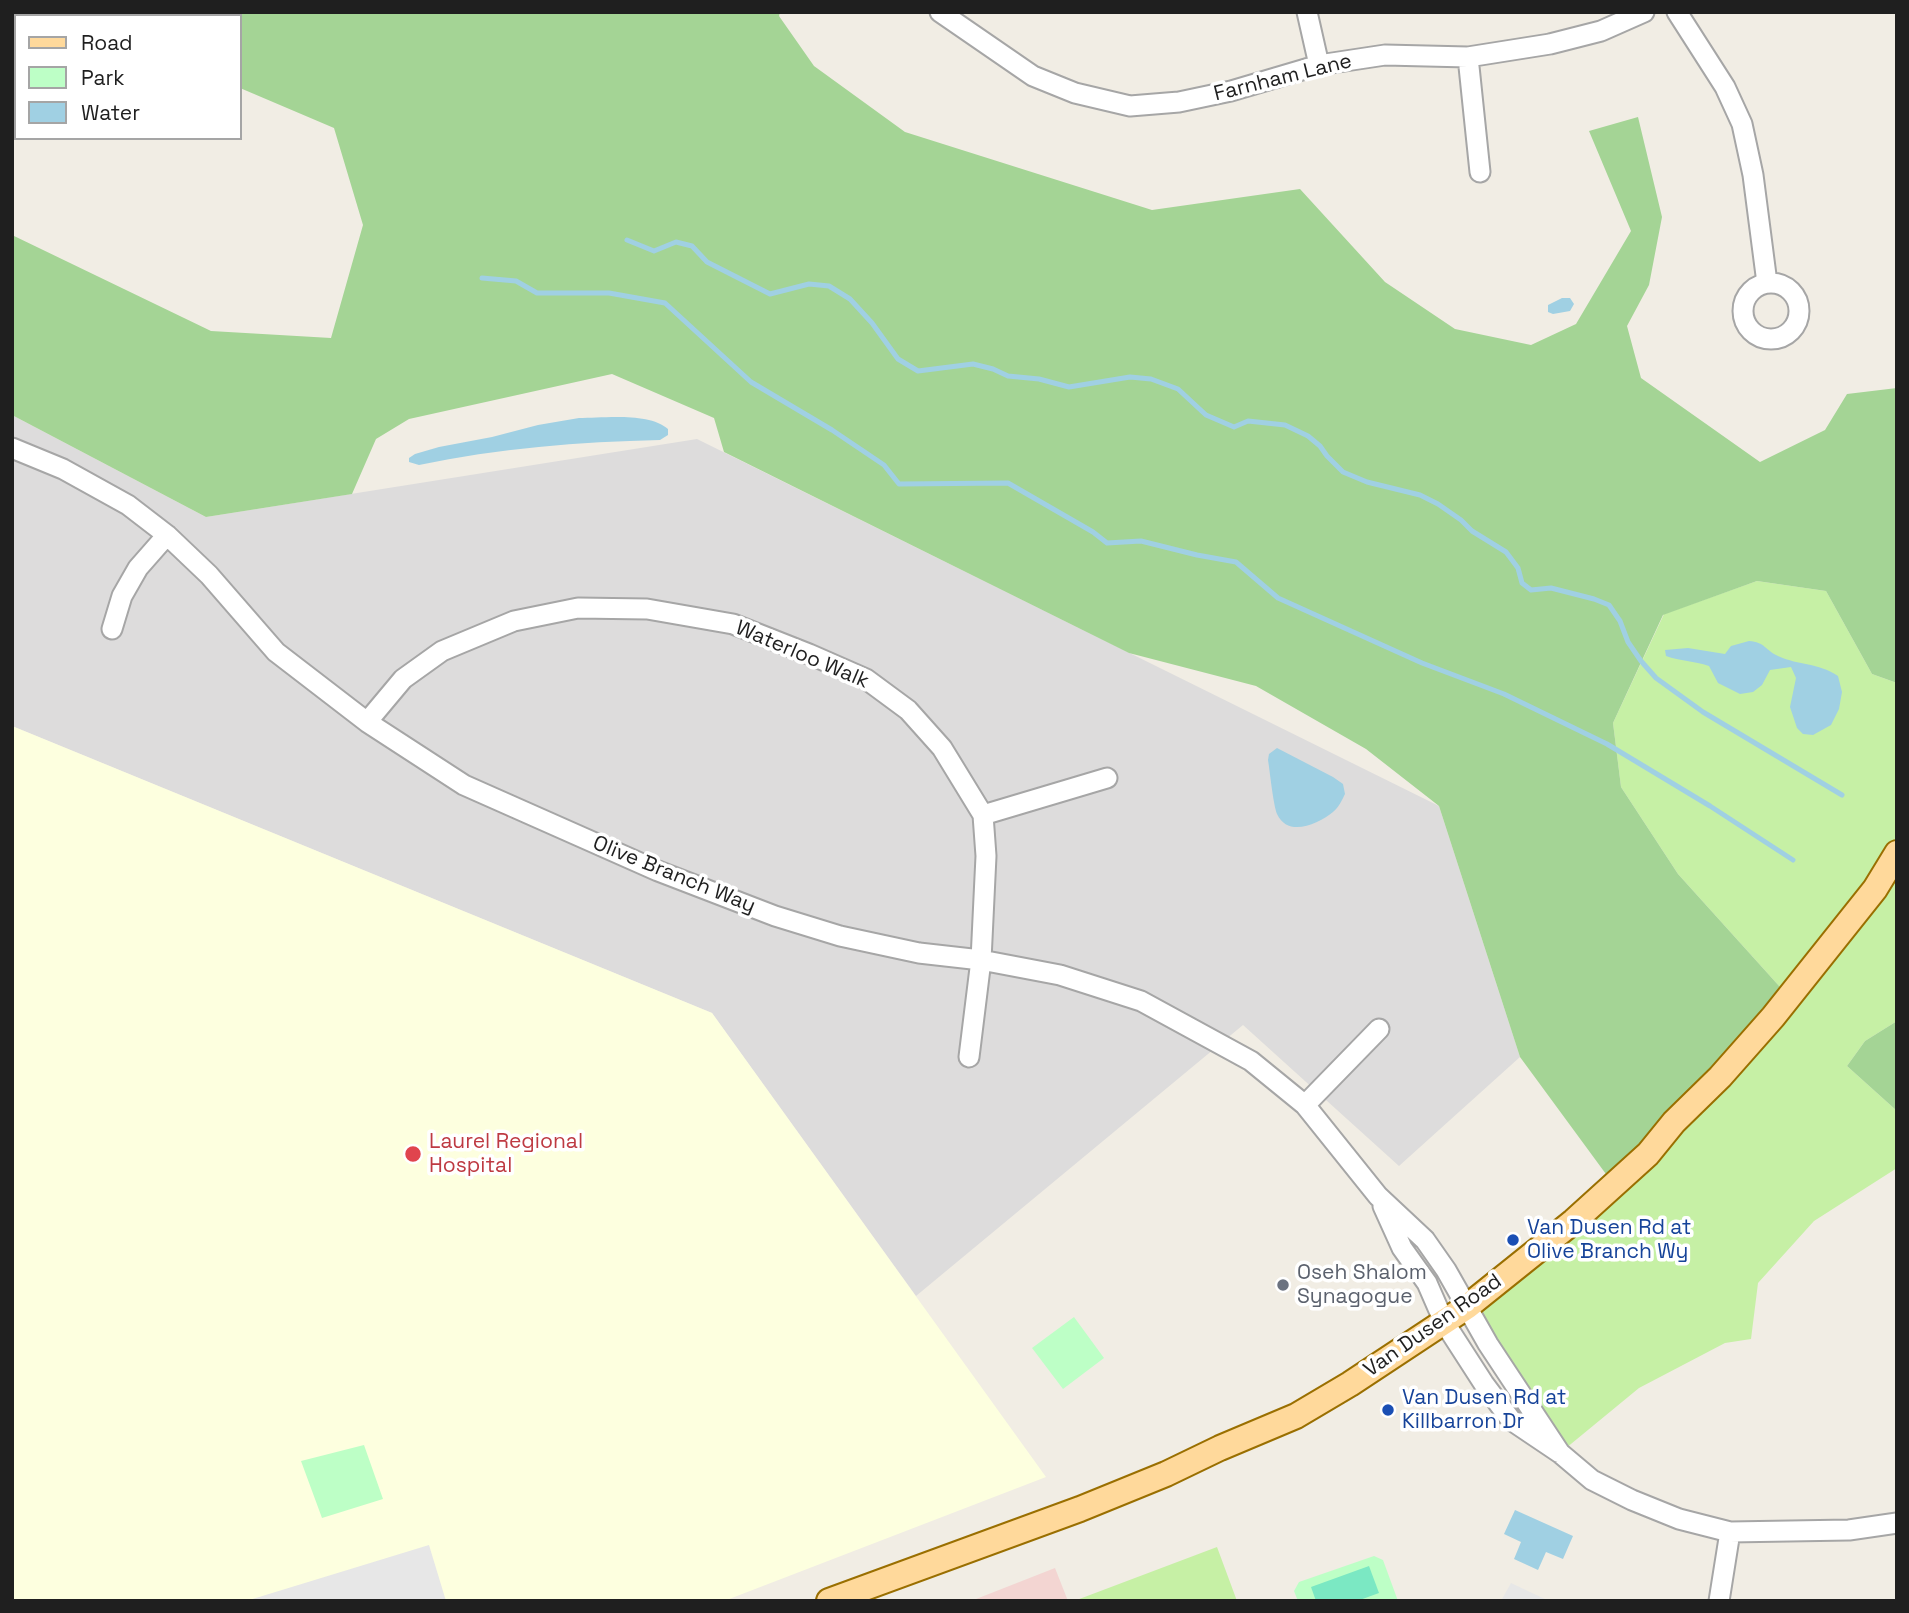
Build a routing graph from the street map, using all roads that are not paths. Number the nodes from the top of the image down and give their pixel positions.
1 (940, 12) edge
2 (1307, 12) edge
3 (1644, 12) edge
4 (1678, 12) edge
5 (1468, 57) junction
6 (1319, 65) junction
7 (1480, 173) dead end
8 (1768, 283) dead end
9 (12, 448) edge
10 (167, 535) junction
11 (112, 629) dead end
12 (368, 722) junction
13 (1107, 778) dead end
14 (983, 815) junction
15 (1897, 853) edge
16 (982, 960) junction
17 (1379, 1029) dead end
18 (969, 1057) dead end
19 (1305, 1105) junction
20 (1378, 1196) junction
21 (1468, 1306) junction
22 (1444, 1322) junction
23 (1559, 1453) junction
24 (1897, 1523) edge
25 (1730, 1532) junction
26 (829, 1601) edge
27 (1719, 1601) edge

1 - 6 street, Farnham Lane
2 - 6 street
3 - 5 street, Farnham Lane
4 - 8 street
5 - 6 street, Farnham Lane
5 - 7 street
9 - 10 street, Olive Branch Way
10 - 11 street
10 - 12 street, Olive Branch Way
12 - 14 street, Waterloo Walk
12 - 16 street, Olive Branch Way
13 - 14 street
14 - 16 street, Waterloo Walk
15 - 21 main road, Van Dusen Road
16 - 18 street, Waterloo Walk
16 - 19 street, Olive Branch Way
17 - 19 street
19 - 20 street, Olive Branch Way
20 - 21 street, Olive Branch Way
20 - 22 street, Olive Branch Way
21 - 22 main road, Van Dusen Road
21 - 23 street, Olive Branch Way
22 - 23 street, Olive Branch Way
22 - 26 main road, Van Dusen Road
23 - 25 street
24 - 25 street
25 - 27 street

